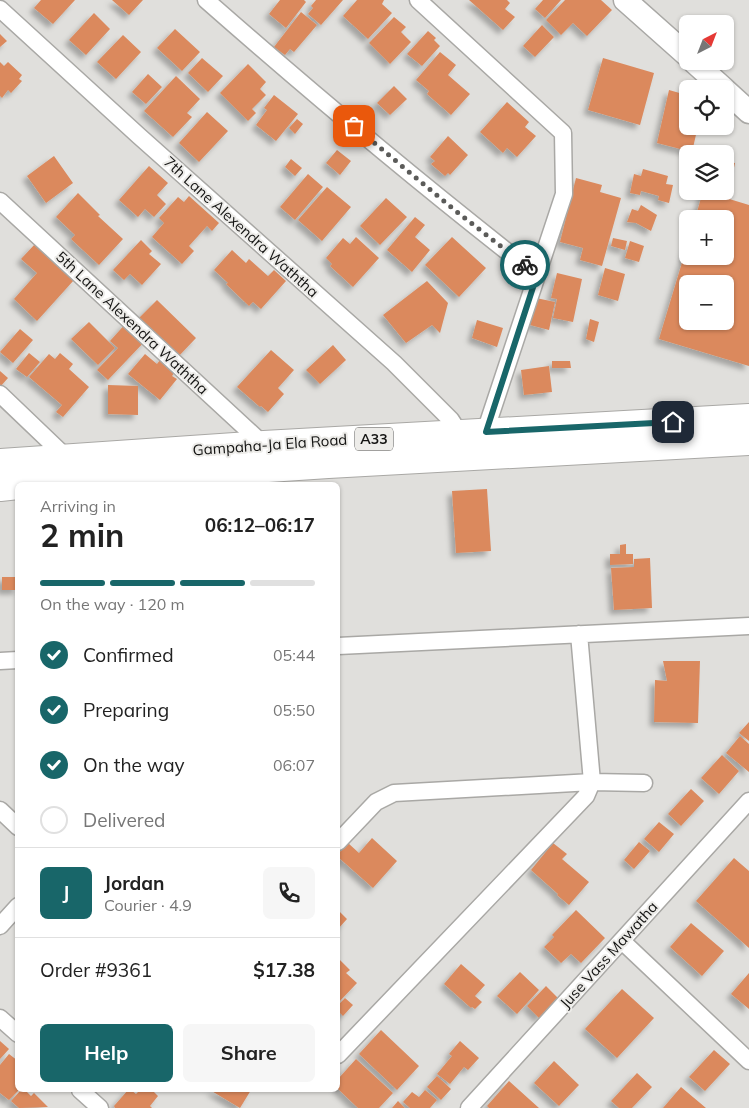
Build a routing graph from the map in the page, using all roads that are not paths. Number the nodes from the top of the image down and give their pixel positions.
1 (206, 0) edge
2 (418, 0) edge
3 (625, 0) edge
4 (0, 9) edge
5 (679, 48) edge
6 (703, 70) edge
7 (714, 80) edge
8 (734, 98) edge
9 (749, 112) edge
10 (0, 201) edge
11 (537, 275) junction
12 (0, 394) edge
13 (749, 418) edge
14 (749, 442) edge
15 (474, 444) junction
16 (264, 445) junction
17 (0, 463) edge
18 (73, 470) junction
19 (249, 477) edge
20 (32, 482) edge
21 (15, 485) edge
22 (0, 486) edge
23 (749, 626) edge
24 (579, 634) junction
25 (340, 646) edge
26 (15, 660) edge
27 (0, 661) edge
28 (592, 782) junction
29 (644, 783) dead end
30 (749, 801) edge
31 (0, 810) edge
32 (15, 824) edge
33 (340, 840) edge
34 (15, 909) edge
35 (0, 926) edge
36 (622, 941) junction
37 (0, 1018) edge
38 (15, 1031) edge
39 (340, 1053) edge
40 (749, 1061) edge
41 (82, 1092) edge
42 (100, 1108) edge
43 (469, 1108) edge

1 - 11 street
2 - 11 street
3 - 5 street
4 - 15 street, 7th Lane Alexendra Waththa
6 - 7 street
8 - 9 street
10 - 16 street, 5th Lane Alexendra Waththa
11 - 15 street
12 - 18 street
13 - 15 highway, Gampaha-Ja Ela Road / A33
14 - 15 highway, Gampaha-Ja Ela Road / A33
15 - 16 highway, Gampaha-Ja Ela Road / A33
15 - 19 highway, Gampaha-Ja Ela Road / A33
16 - 18 highway, Gampaha-Ja Ela Road / A33
17 - 18 highway, Gampaha-Ja Ela Road / A33
18 - 19 highway, Gampaha-Ja Ela Road / A33
18 - 20 highway, Gampaha-Ja Ela Road / A33
21 - 22 highway
23 - 24 street
24 - 25 street
24 - 28 street
26 - 27 street
28 - 29 street
28 - 33 street
28 - 39 street
30 - 36 street, Juse Vass Mawatha
31 - 32 street
34 - 35 street
36 - 40 street
36 - 43 street, Juse Vass Mawatha
37 - 38 street
41 - 42 street

